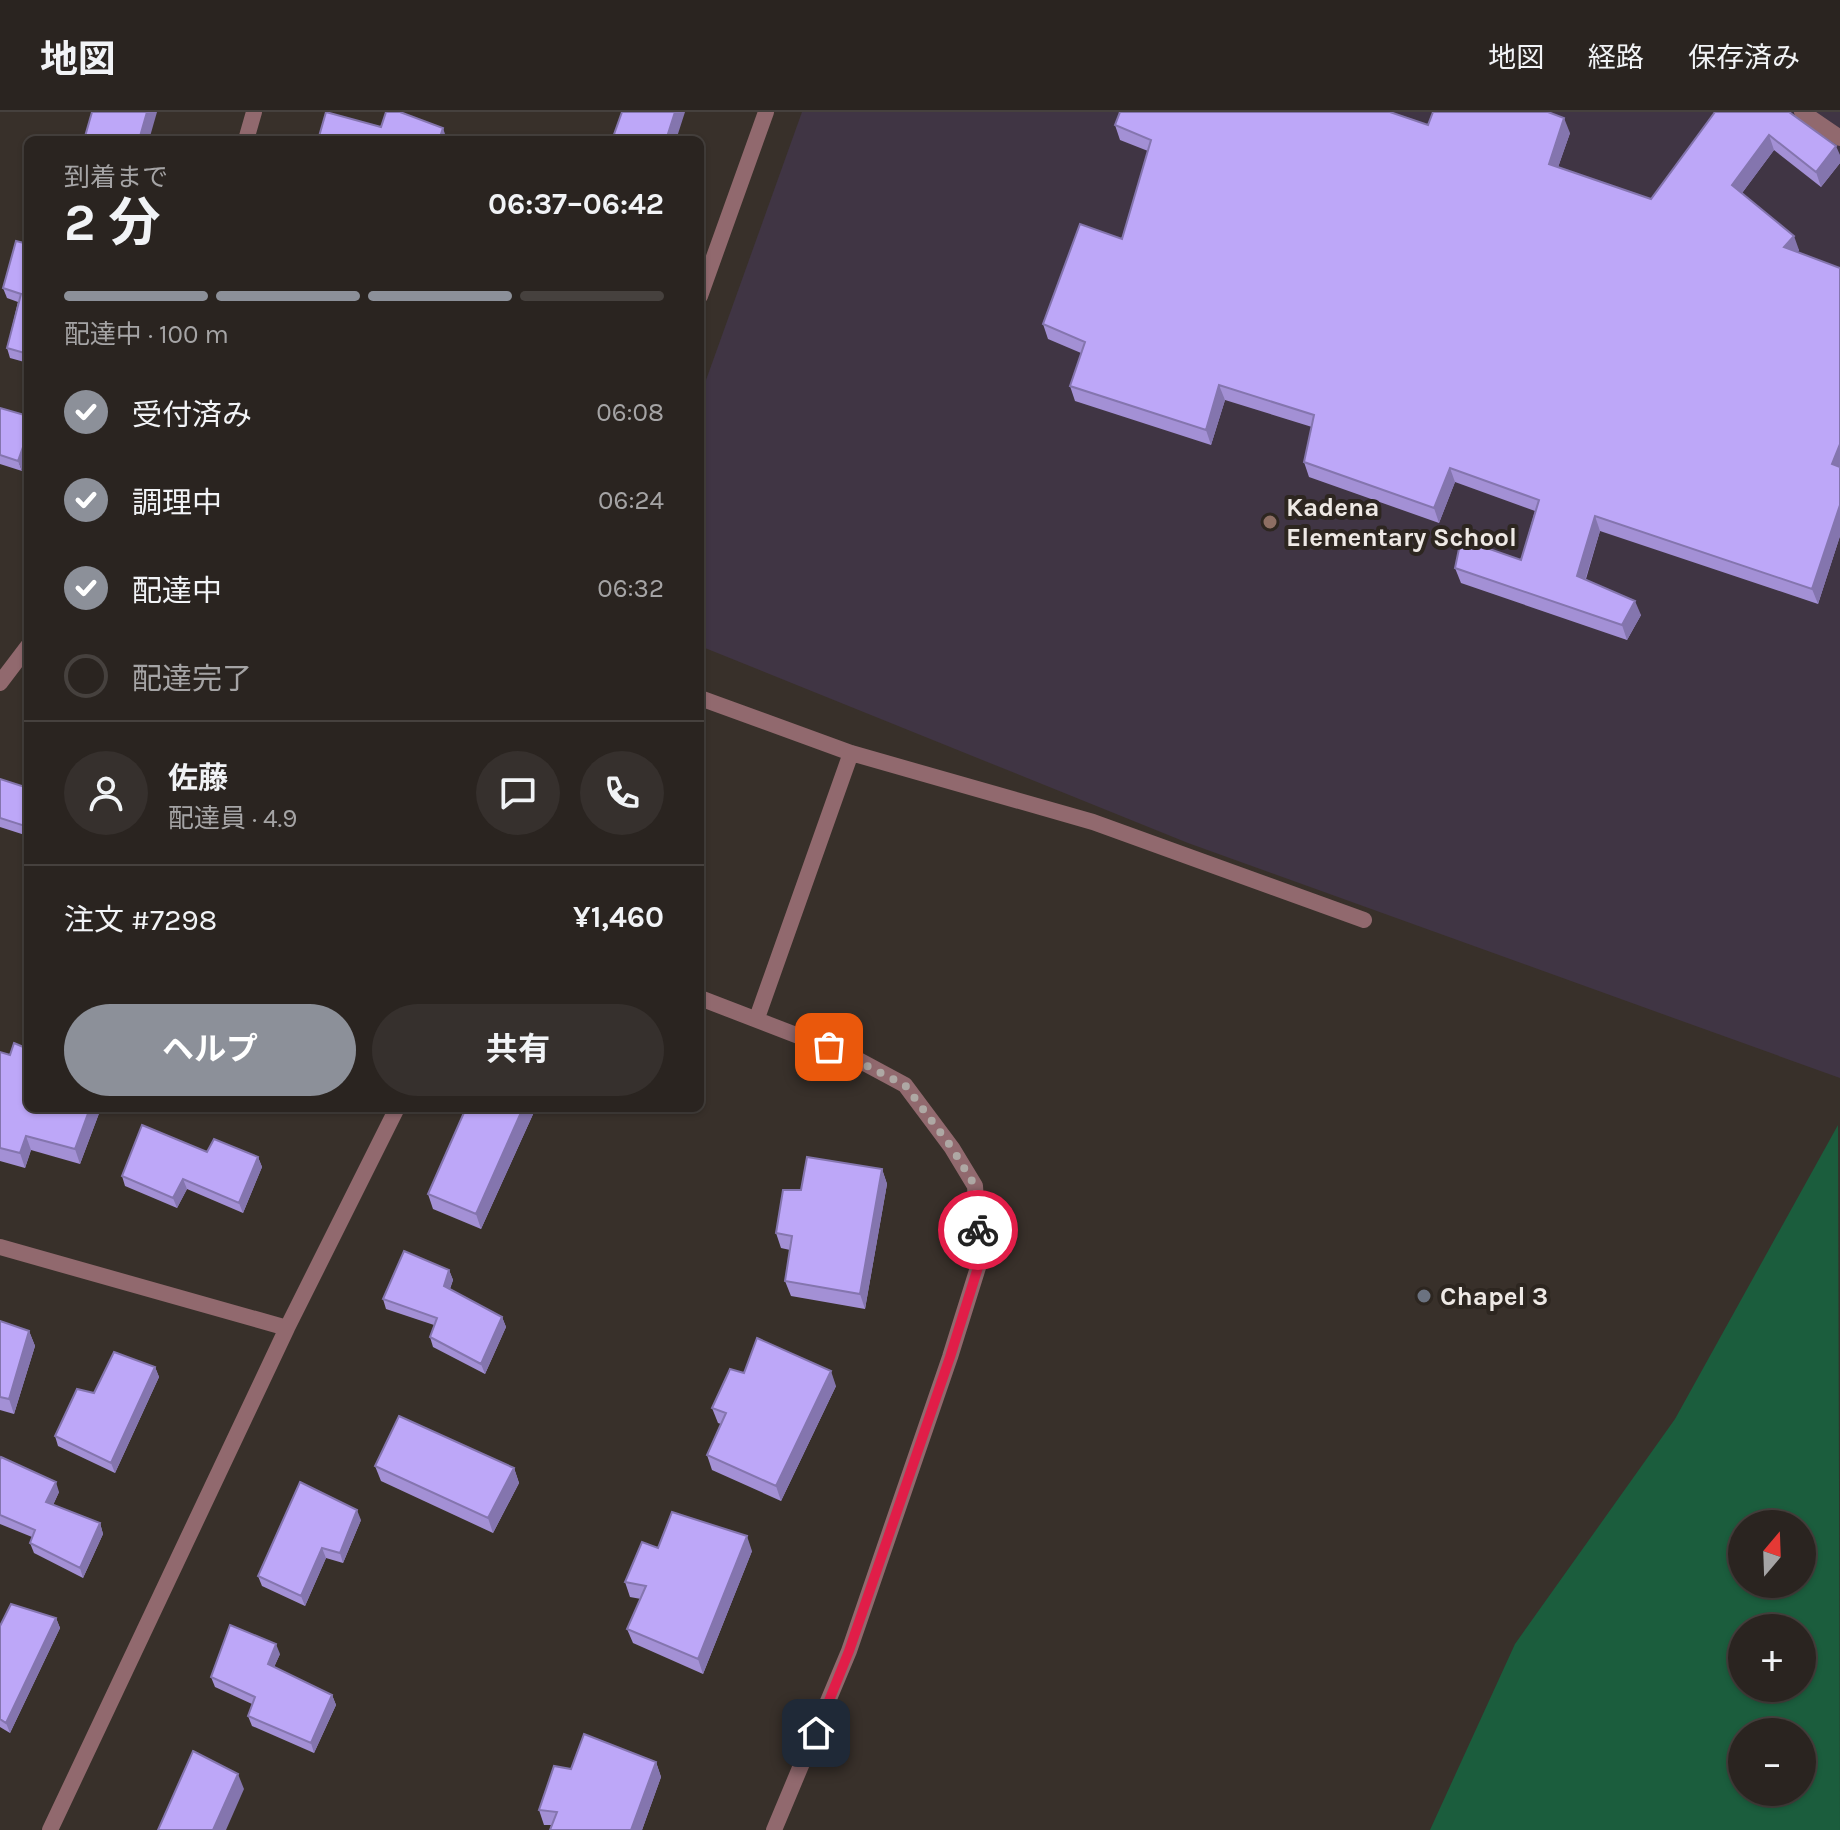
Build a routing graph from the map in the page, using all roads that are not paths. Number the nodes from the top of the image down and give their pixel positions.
1 (254, 112) edge
2 (766, 112) edge
3 (1802, 112) edge
4 (247, 136) edge
5 (1840, 138) edge
6 (704, 285) edge
7 (24, 651) edge
8 (0, 683) edge
9 (704, 699) edge
10 (851, 753) junction
11 (1364, 920) dead end
12 (704, 999) edge
13 (757, 1018) junction
14 (395, 1112) edge
15 (0, 1247) edge
16 (287, 1328) junction
17 (50, 1830) edge
18 (774, 1830) edge

1 - 4 lane
2 - 6 lane
3 - 5 lane
7 - 8 lane
9 - 10 lane
10 - 11 lane
10 - 13 lane
12 - 13 lane
13 - 18 lane
14 - 16 lane
15 - 16 lane
16 - 17 lane

